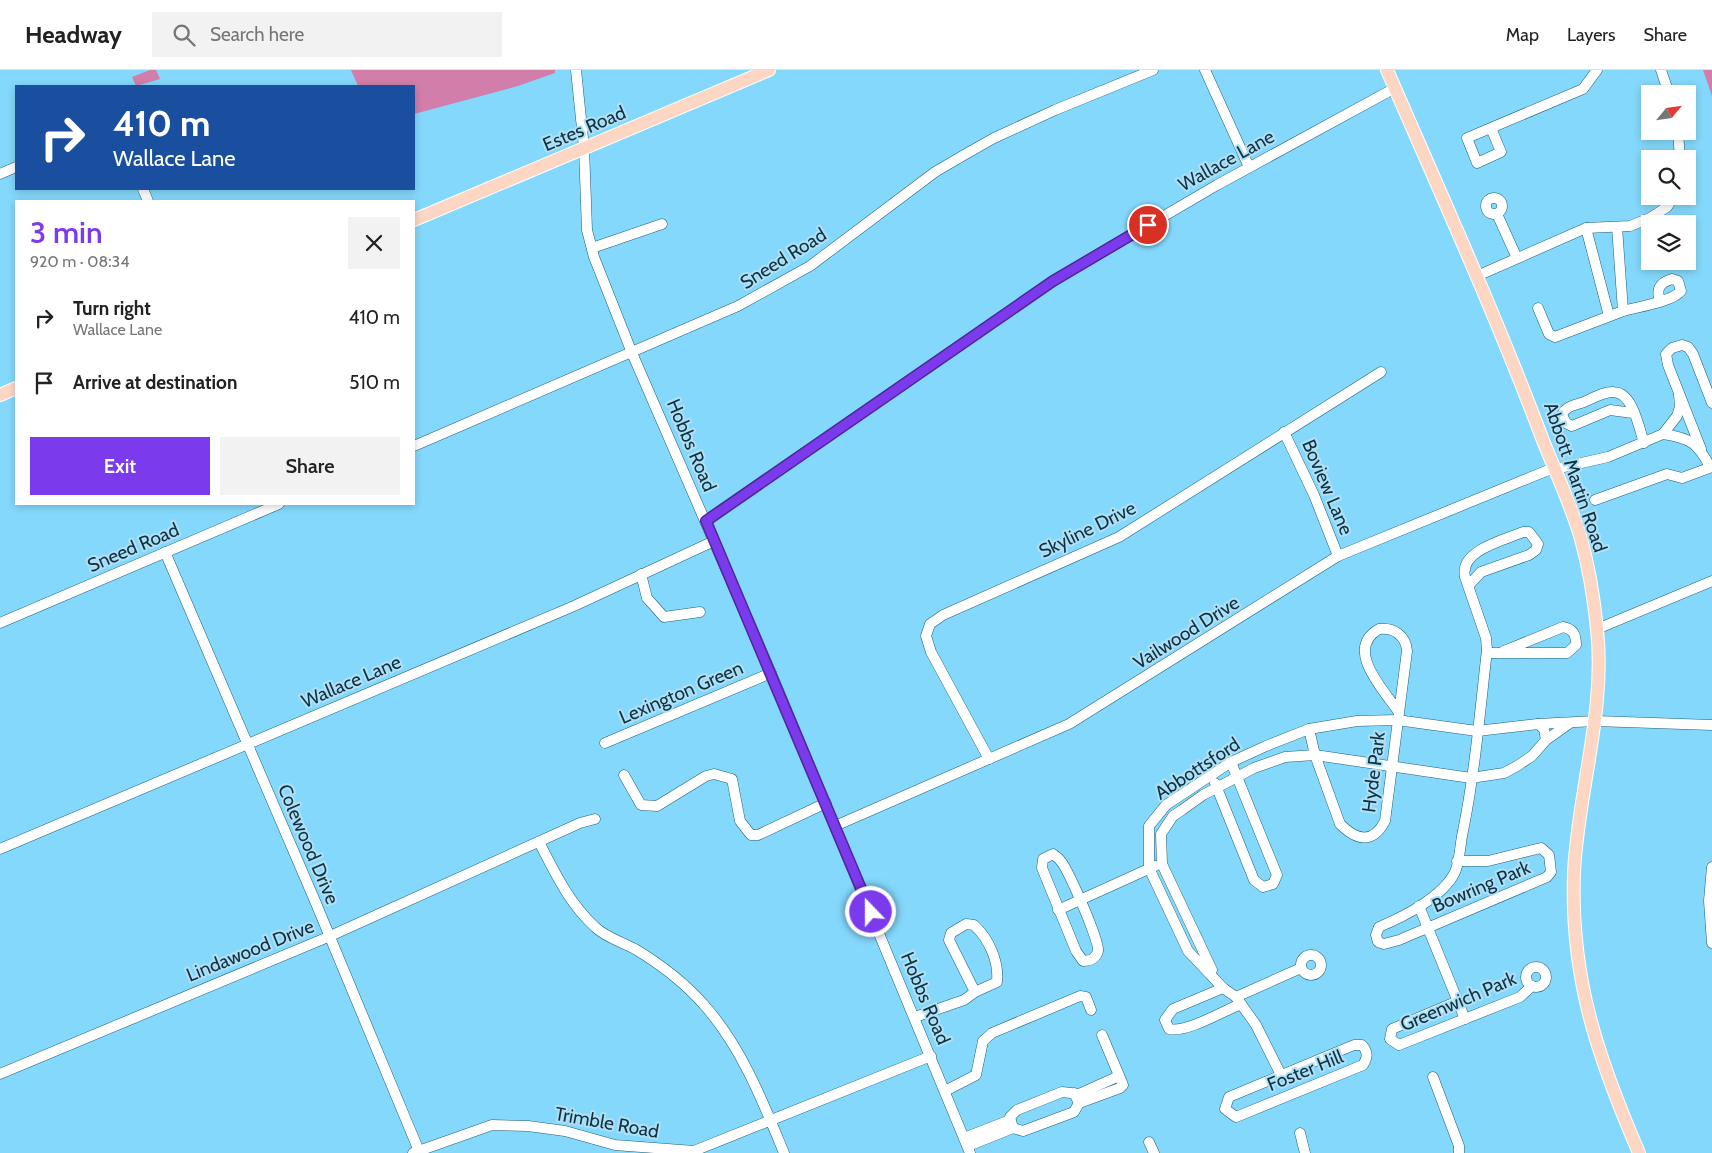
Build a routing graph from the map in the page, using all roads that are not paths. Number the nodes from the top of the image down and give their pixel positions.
1 (576, 70) edge
2 (769, 70) edge
3 (1153, 70) edge
4 (1205, 70) edge
5 (1387, 70) edge
6 (1597, 70) edge
7 (1660, 70) edge
8 (1666, 85) edge
9 (1395, 88) junction
10 (1491, 128) dead end
11 (584, 148) junction
12 (15, 167) edge
13 (1249, 167) junction
14 (0, 174) edge
15 (1668, 205) edge
16 (1497, 214) dead end
17 (415, 220) edge
18 (662, 224) dead end
19 (1617, 227) junction
20 (1586, 228) junction
21 (592, 248) junction
22 (1517, 258) junction
23 (1477, 276) junction
24 (1660, 301) dead end
25 (1538, 308) dead end
26 (1623, 311) junction
27 (1609, 316) junction
28 (632, 353) junction
29 (1381, 372) dead end
30 (15, 388) edge
31 (1604, 394) junction
32 (1679, 394) junction
33 (0, 395) edge
34 (1712, 403) edge
35 (1610, 410) junction
36 (1633, 413) junction
37 (1284, 432) junction
38 (1663, 434) junction
39 (1644, 443) junction
40 (415, 446) edge
41 (1701, 449) junction
42 (1711, 467) edge
43 (1555, 470) junction
44 (1595, 500) dead end
45 (277, 505) edge
46 (706, 521) junction
47 (714, 541) junction
48 (165, 552) junction
49 (1338, 556) junction
50 (1470, 558) junction
51 (1481, 572) junction
52 (641, 574) junction
53 (1712, 581) edge
54 (1469, 585) junction
55 (700, 612) dead end
56 (0, 623) edge
57 (1597, 629) junction
58 (1504, 652) junction
59 (1487, 653) junction
60 (771, 673) junction
61 (1397, 716) junction
62 (1595, 721) junction
63 (1571, 722) junction
64 (1538, 724) junction
65 (1712, 725) edge
66 (1309, 729) junction
67 (1477, 731) junction
68 (1546, 740) junction
69 (605, 743) dead end
70 (247, 745) junction
71 (1315, 755) junction
72 (989, 759) junction
73 (1231, 762) junction
74 (1392, 767) junction
75 (624, 774) dead end
76 (1212, 775) junction
77 (1237, 777) junction
78 (1471, 778) junction
79 (1217, 787) junction
80 (826, 803) junction
81 (595, 818) dead end
82 (835, 826) junction
83 (539, 842) junction
84 (0, 849) edge
85 (1457, 861) junction
86 (1162, 864) junction
87 (1712, 867) edge
88 (1149, 868) junction
89 (1080, 899) junction
90 (1419, 906) junction
91 (1058, 910) junction
92 (1428, 927) junction
93 (328, 937) junction
94 (1712, 943) edge
95 (1301, 968) dead end
96 (1532, 986) dead end
97 (1223, 988) junction
98 (975, 992) junction
99 (1238, 1000) junction
100 (1458, 1001) junction
101 (1091, 1010) dead end
102 (915, 1017) junction
103 (1465, 1019) junction
104 (1102, 1034) dead end
105 (931, 1056) junction
106 (0, 1074) edge
107 (1281, 1075) junction
108 (1433, 1077) dead end
109 (1121, 1081) junction
110 (945, 1091) junction
111 (1074, 1093) junction
112 (1079, 1104) junction
113 (770, 1120) junction
114 (1011, 1124) junction
115 (1300, 1133) dead end
116 (1149, 1142) dead end
117 (967, 1146) edge
118 (416, 1152) edge
119 (784, 1153) edge
120 (1154, 1153) edge
121 (1305, 1153) edge
122 (1459, 1153) edge
123 (1639, 1153) edge

1 - 11 street, Hobbs Road
2 - 11 main road, Estes Road
3 - 28 street, Sneed Road
4 - 13 street
5 - 9 main road, Abbott Martin Road
6 - 10 street
7 - 8 street
9 - 13 street, Wallace Lane
9 - 23 main road, Abbott Martin Road
11 - 17 main road, Estes Road
11 - 21 street, Hobbs Road
12 - 14 street
13 - 46 street, Wallace Lane
15 - 19 street
16 - 22 street
18 - 21 street
19 - 20 street
19 - 26 street
20 - 22 street
20 - 27 street
21 - 28 street, Hobbs Road
22 - 23 street
23 - 43 main road, Abbott Martin Road
24 - 26 street
25 - 27 street
26 - 27 street
28 - 40 street, Sneed Road
28 - 46 street, Hobbs Road
29 - 37 street, Skyline Drive
30 - 33 main road
31 - 35 street
31 - 35 street
31 - 36 street
32 - 34 street
32 - 38 street
32 - 41 street
35 - 36 street
36 - 39 street
37 - 49 street, Boview Lane
37 - 72 street, Skyline Drive
38 - 39 street, Vailwood Drive
38 - 41 street
39 - 43 street, Vailwood Drive
41 - 42 street
42 - 44 street
43 - 49 street, Vailwood Drive
43 - 57 main road, Abbott Martin Road
45 - 48 street, Sneed Road
46 - 47 street, Hobbs Road
47 - 52 street, Wallace Lane
47 - 60 street, Hobbs Road
48 - 56 street, Sneed Road
48 - 70 street, Colewood Drive
49 - 72 street, Vailwood Drive
50 - 51 street
50 - 51 street
50 - 54 street, Bowring Park
51 - 54 street
52 - 55 street
52 - 70 street, Wallace Lane
53 - 57 street
54 - 59 street, Bowring Park
57 - 62 main road, Abbott Martin Road
58 - 58 street
58 - 59 street
59 - 67 street, Bowring Park
60 - 69 street, Lexington Green
60 - 80 street, Hobbs Road
61 - 61 street, Hyde Park
61 - 66 street, Abbottsford
61 - 67 street, Abbottsford
61 - 74 street, Hyde Park
62 - 63 street, Abbottsford
62 - 65 street, Abbottsford
62 - 123 main road, Abbott Martin Road
63 - 64 street, Abbottsford
63 - 68 street, Abbottsford
64 - 67 street, Abbottsford
64 - 68 street
66 - 71 street, Hyde Park
66 - 73 street, Abbottsford
67 - 78 street, Bowring Park
68 - 78 street, Abbottsford
70 - 84 street, Wallace Lane
70 - 93 street, Colewood Drive
71 - 74 street, Abbottsford
71 - 74 street, Hyde Park
71 - 77 street, Abbottsford
72 - 82 street, Vailwood Drive
73 - 76 street, Abbottsford
73 - 77 street
74 - 78 street, Abbottsford
75 - 80 street
76 - 79 street
76 - 88 street, Abbottsford
77 - 79 street, Abbottsford
77 - 79 street
78 - 85 street, Bowring Park
79 - 86 street, Abbottsford
80 - 82 street, Hobbs Road
81 - 83 street, Lindawood Drive
82 - 102 street, Hobbs Road
83 - 93 street, Lindawood Drive
83 - 113 street
85 - 90 street, Bowring Park
85 - 92 street, Bowring Park
86 - 88 street
86 - 97 street, Abbottsford
87 - 94 street
88 - 89 street
88 - 97 street, Abbottsford
89 - 91 street
89 - 91 street
89 - 91 street
90 - 92 street, Bowring Park
90 - 92 street, Bowring Park
92 - 100 street, Bowring Park
93 - 106 street, Lindawood Drive
93 - 118 street, Colewood Drive
95 - 99 street
96 - 103 street, Greenwich Park
97 - 99 street, Abbottsford
97 - 99 street
98 - 98 street
98 - 102 street
99 - 107 street, Abbottsford
100 - 103 street, Bowring Park
100 - 103 street, Greenwich Park
101 - 110 street
102 - 105 street, Hobbs Road
104 - 109 street
105 - 110 street, Hobbs Road
105 - 113 street, Trimble Road
107 - 107 street, Foster Hill
108 - 122 street
109 - 111 street
109 - 112 street
110 - 117 street, Hobbs Road
111 - 112 street
111 - 114 street
112 - 114 street
113 - 118 street, Trimble Road
113 - 119 street
114 - 117 street
115 - 121 street
116 - 120 street

